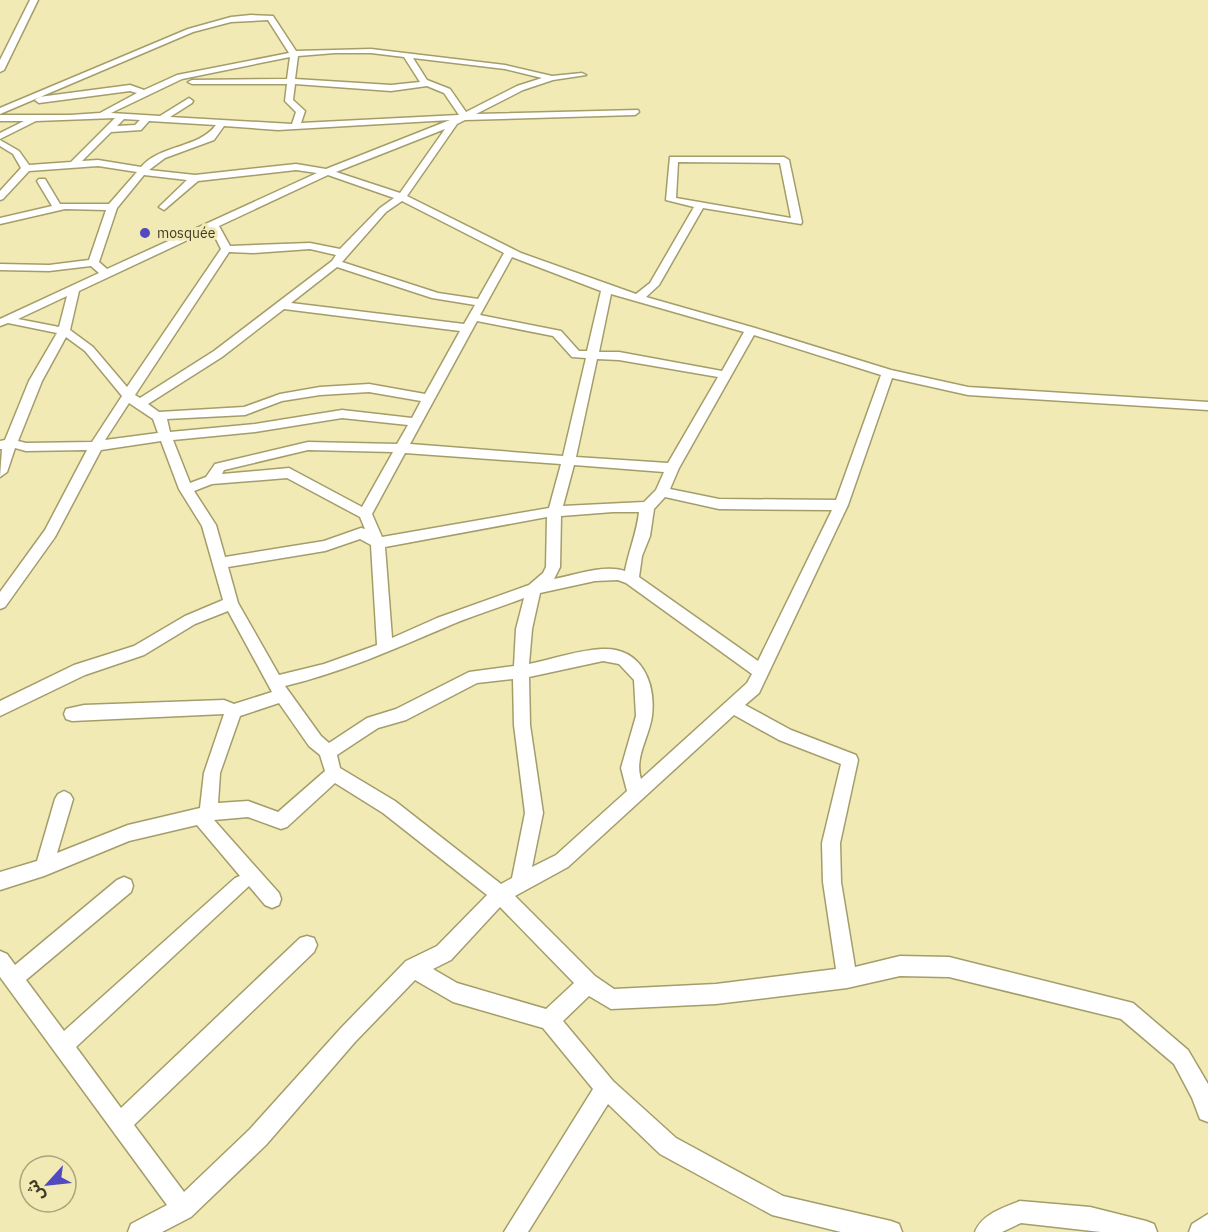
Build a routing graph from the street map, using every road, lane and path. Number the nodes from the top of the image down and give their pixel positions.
1 (34, 0) edge
2 (294, 54) junction
3 (408, 56) junction
4 (0, 70) edge
5 (582, 75) dead end
6 (552, 78) junction
7 (291, 82) junction
8 (165, 84) junction
9 (426, 84) junction
10 (146, 93) junction
11 (189, 101) dead end
12 (18, 102) junction
13 (0, 111) edge
14 (635, 112) dead end
15 (102, 115) junction
16 (122, 116) junction
17 (147, 117) junction
18 (164, 117) junction
19 (0, 118) edge
20 (35, 118) junction
21 (460, 119) junction
22 (222, 123) junction
23 (296, 126) junction
24 (111, 129) junction
25 (0, 136) edge
26 (0, 143) edge
27 (74, 164) junction
28 (26, 168) junction
29 (327, 171) junction
30 (142, 172) junction
31 (195, 178) junction
32 (42, 181) dead end
33 (0, 196) edge
34 (402, 197) junction
35 (700, 205) junction
36 (57, 207) junction
37 (112, 207) junction
38 (164, 207) dead end
39 (0, 220) edge
40 (213, 224) junction
41 (226, 249) junction
42 (510, 251) junction
43 (339, 258) junction
44 (93, 263) junction
45 (0, 267) edge
46 (105, 273) junction
47 (74, 288) junction
48 (607, 289) junction
49 (637, 299) junction
50 (481, 303) junction
51 (282, 305) junction
52 (4, 321) edge
53 (470, 323) junction
54 (751, 330) junction
55 (64, 331) junction
56 (593, 355) junction
57 (888, 373) junction
58 (726, 375) junction
59 (428, 398) junction
60 (134, 400) junction
61 (1208, 406) edge
62 (414, 422) junction
63 (163, 429) junction
64 (5, 444) edge
65 (96, 446) junction
66 (400, 448) junction
67 (568, 462) junction
68 (672, 468) junction
69 (0, 472) edge
70 (211, 480) junction
71 (186, 489) junction
72 (662, 492) junction
73 (841, 505) junction
74 (647, 507) junction
75 (554, 513) junction
76 (365, 514) junction
77 (378, 543) junction
78 (221, 563) junction
79 (631, 579) junction
80 (534, 588) junction
81 (0, 603) edge
82 (231, 603) junction
83 (385, 648) junction
84 (521, 672) junction
85 (761, 672) junction
86 (278, 689) junction
87 (732, 706) junction
88 (0, 709) edge
89 (233, 711) junction
90 (72, 714) dead end
91 (328, 752) junction
92 (334, 773) junction
93 (636, 793) junction
94 (64, 799) dead end
95 (204, 814) junction
96 (44, 867) junction
97 (0, 881) edge
98 (520, 883) junction
99 (241, 884) dead end
100 (124, 886) dead end
101 (500, 894) junction
102 (272, 899) dead end
103 (307, 945) dead end
104 (0, 962) edge
105 (412, 968) junction
106 (847, 978) junction
107 (13, 980) junction
108 (588, 983) junction
109 (549, 1020) junction
110 (63, 1046) junction
111 (606, 1088) junction
112 (1208, 1111) edge
113 (120, 1124) junction
114 (183, 1209) junction
115 (1208, 1225) edge
116 (139, 1232) edge
117 (515, 1232) edge
118 (891, 1232) edge
119 (986, 1232) edge
120 (1146, 1232) edge
121 (1200, 1232) edge

1 - 4 street
2 - 3 street
2 - 7 street
2 - 8 street
2 - 12 street
3 - 6 street
3 - 9 street
5 - 6 street
6 - 21 street
7 - 8 street
7 - 9 street
7 - 23 street
8 - 10 street
9 - 21 street
10 - 12 street
10 - 15 street
11 - 18 street
12 - 13 street
14 - 21 street
15 - 16 street
15 - 20 street
16 - 17 street
16 - 24 street
17 - 18 street
17 - 24 street
18 - 22 street
19 - 20 street
20 - 25 street
21 - 23 street
21 - 29 street
21 - 34 street
22 - 23 street
22 - 30 street
24 - 27 street
26 - 28 street
27 - 28 street
27 - 30 street
28 - 33 street
29 - 31 street
29 - 34 street
29 - 40 street
30 - 31 street
30 - 37 street
31 - 38 street
32 - 36 street
34 - 42 street
34 - 43 street
35 - 35 street
35 - 49 street
36 - 37 street
36 - 39 street
37 - 44 street
40 - 41 street
40 - 46 street
41 - 43 street
41 - 60 street
42 - 48 street
42 - 50 street
43 - 50 street
43 - 51 street
44 - 45 street
44 - 46 street
46 - 47 street
47 - 52 street
47 - 55 street
48 - 49 street
48 - 56 street
49 - 54 street
50 - 53 street
51 - 53 street
51 - 60 street
52 - 55 street
53 - 56 street
53 - 59 street
54 - 57 street
54 - 58 street
55 - 60 street
55 - 64 street
56 - 58 street
56 - 67 street
57 - 61 street
57 - 73 street
58 - 68 street
59 - 62 street
59 - 63 street
60 - 63 street
60 - 65 street
62 - 63 street
62 - 66 street
63 - 65 street
63 - 71 street
64 - 65 street
64 - 69 street
65 - 81 street
66 - 67 street
66 - 70 street
66 - 76 street
67 - 68 street
67 - 75 street
68 - 72 street
70 - 71 street
70 - 76 street
71 - 78 street
72 - 73 street
72 - 74 street
73 - 85 street
74 - 75 street
74 - 79 street
75 - 77 street
75 - 80 street
76 - 77 street
77 - 78 street
77 - 83 street
78 - 82 street
79 - 80 street
79 - 85 street
80 - 83 street
80 - 84 street
82 - 86 street
82 - 88 street
83 - 86 street
84 - 91 street
84 - 93 street
84 - 98 street
85 - 87 street
86 - 89 street
86 - 91 street
87 - 93 street
87 - 106 street
89 - 90 street
89 - 95 street
91 - 92 street
92 - 95 street
92 - 101 street
93 - 98 street
94 - 96 street
95 - 96 street
95 - 102 street
96 - 97 street
98 - 101 street
99 - 110 street
100 - 107 street
101 - 105 street
101 - 108 street
103 - 113 street
104 - 107 street
105 - 109 street
105 - 114 street
106 - 108 street
106 - 112 street
107 - 110 street
108 - 109 street
109 - 111 street
110 - 113 street
111 - 117 street
111 - 118 street
113 - 114 street
114 - 116 street
115 - 121 street
119 - 120 street

